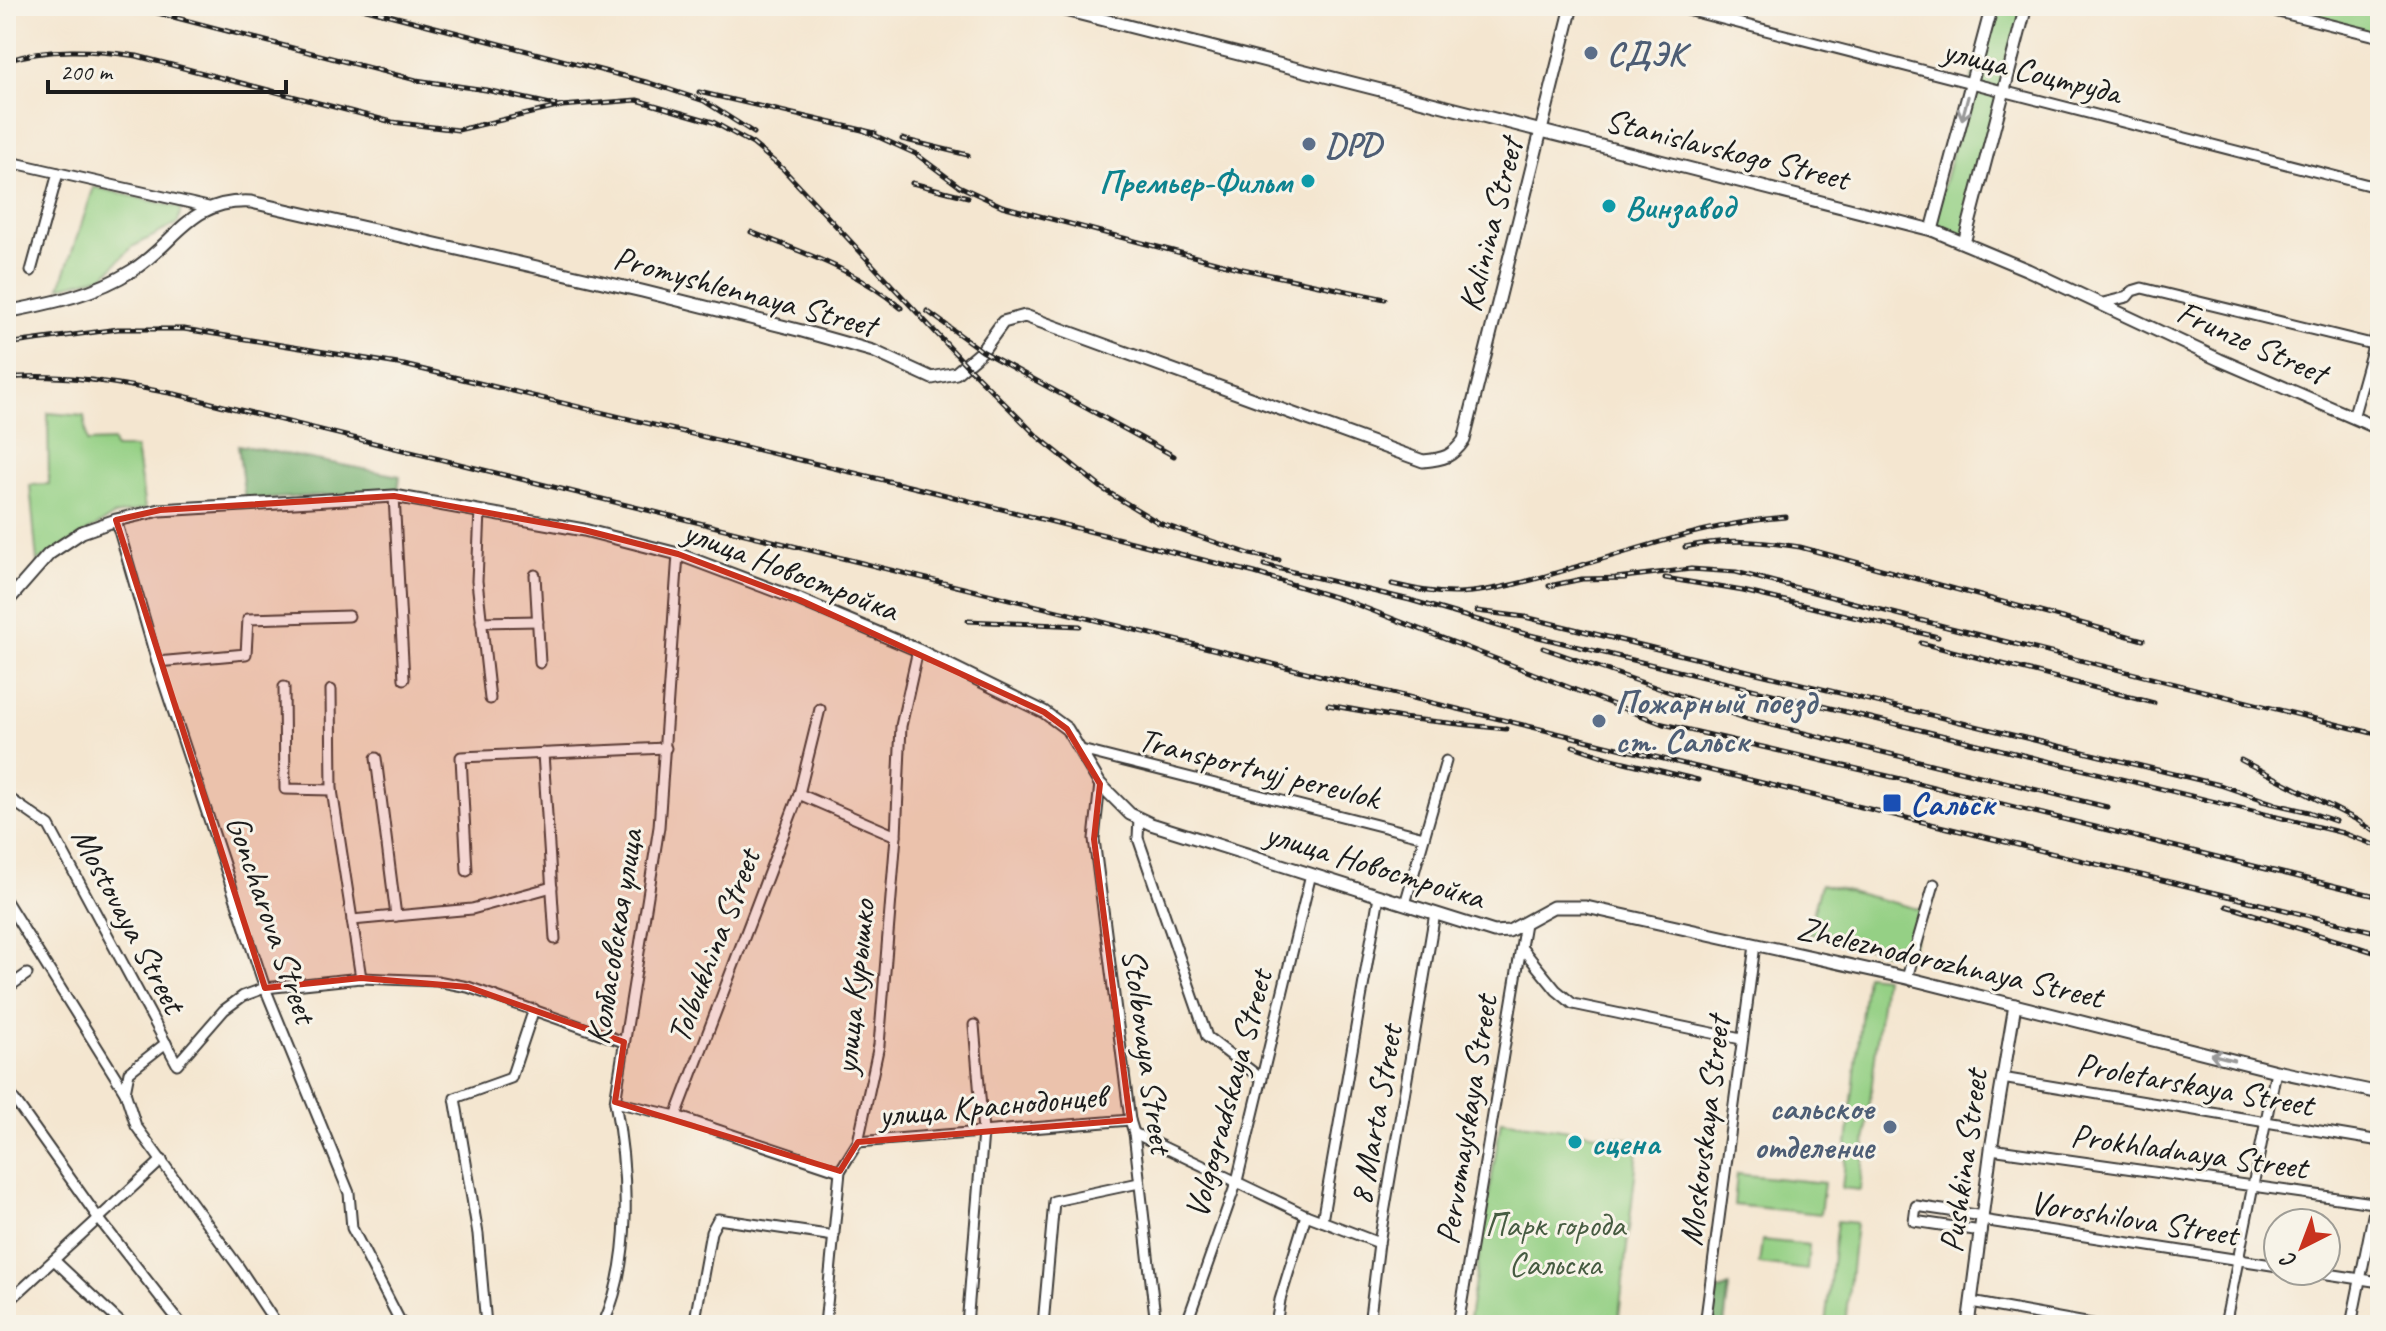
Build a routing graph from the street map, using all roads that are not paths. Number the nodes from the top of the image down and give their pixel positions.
1 (1049, 6) edge
2 (1572, 6) edge
3 (1672, 6) edge
4 (1992, 6) edge
5 (2026, 6) edge
6 (2254, 6) edge
7 (2380, 37) edge
8 (1972, 82) junction
9 (2004, 90) junction
10 (1542, 132) junction
11 (6, 161) edge
12 (58, 173) junction
13 (2380, 188) edge
14 (208, 207) junction
15 (1932, 230) junction
16 (1964, 243) junction
17 (31, 271) dead end
18 (2103, 303) junction
19 (6, 312) edge
20 (2380, 321) edge
21 (2377, 346) edge
22 (2353, 418) junction
23 (2380, 429) edge
24 (1454, 454) joint
25 (394, 496) junction
26 (480, 511) junction
27 (116, 520) junction
28 (678, 554) junction
29 (535, 575) dead end
30 (6, 603) edge
31 (349, 616) dead end
32 (538, 621) junction
33 (481, 622) junction
34 (918, 650) junction
35 (157, 662) junction
36 (540, 663) dead end
37 (404, 679) dead end
38 (284, 687) dead end
39 (331, 690) dead end
40 (490, 699) dead end
41 (820, 709) dead end
42 (666, 748) junction
43 (1081, 750) junction
44 (543, 753) junction
45 (376, 758) dead end
46 (1446, 761) dead end
47 (1100, 784) junction
48 (332, 790) junction
49 (799, 794) junction
50 (6, 796) edge
51 (1139, 818) junction
52 (896, 836) junction
53 (1424, 837) junction
54 (467, 871) dead end
55 (1311, 874) junction
56 (1934, 884) dead end
57 (552, 887) junction
58 (1379, 896) junction
59 (6, 901) edge
60 (1405, 904) junction
61 (1435, 913) junction
62 (396, 916) junction
63 (352, 920) junction
64 (1525, 923) junction
65 (1509, 931) joint
66 (555, 939) dead end
67 (1755, 945) junction
68 (1521, 947) junction
69 (27, 974) dead end
70 (361, 978) junction
71 (1907, 978) junction
72 (265, 988) junction
73 (6, 989) edge
74 (2015, 1005) junction
75 (534, 1009) junction
76 (974, 1025) dead end
77 (1741, 1039) junction
78 (624, 1042) junction
79 (166, 1043) junction
80 (2276, 1071) junction
81 (2002, 1078) junction
82 (1262, 1079) junction
83 (6, 1088) edge
84 (125, 1092) junction
85 (2380, 1093) edge
86 (615, 1102) junction
87 (676, 1116) junction
88 (1130, 1120) junction
89 (2266, 1124) junction
90 (983, 1132) junction
91 (1134, 1133) junction
92 (2380, 1141) edge
93 (858, 1142) junction
94 (1991, 1149) junction
95 (162, 1160) junction
96 (840, 1171) junction
97 (1237, 1181) junction
98 (2380, 1181) edge
99 (1139, 1183) junction
100 (2253, 1186) junction
101 (2378, 1204) edge
102 (1306, 1215) junction
103 (99, 1219) junction
104 (1322, 1221) junction
105 (1982, 1222) junction
106 (834, 1236) junction
107 (1379, 1243) junction
108 (54, 1260) junction
109 (2238, 1260) junction
110 (2262, 1264) edge
111 (2342, 1276) edge
112 (2361, 1279) junction
113 (2380, 1282) edge
114 (1971, 1302) junction
115 (6, 1304) edge
116 (123, 1325) edge
117 (182, 1325) edge
118 (277, 1325) edge
119 (402, 1325) edge
120 (486, 1325) edge
121 (603, 1325) edge
122 (694, 1325) edge
123 (825, 1325) edge
124 (967, 1325) edge
125 (1043, 1325) edge
126 (1156, 1325) edge
127 (1186, 1325) edge
128 (1276, 1325) edge
129 (1369, 1325) edge
130 (1458, 1325) edge
131 (1705, 1325) edge
132 (1968, 1325) edge
133 (2097, 1325) edge
134 (2225, 1325) edge
135 (2351, 1325) edge

1 - 10 main road, Stanislavskogo Street
2 - 10 main road, Kalinina Street
3 - 8 street, улица Соцтруда
4 - 8 main road
5 - 9 main road
6 - 7 street
8 - 9 street, улица Соцтруда
8 -> 15 main road
9 - 13 street, улица Соцтруда
9 - 16 main road
10 - 15 main road, Stanislavskogo Street
10 - 24 main road, Kalinina Street
11 - 12 street
12 - 14 street
12 - 17 street
14 - 19 main road
14 - 24 main road, Promyshlennaya Street
15 - 16 main road, Stanislavskogo Street
16 - 18 main road, Stanislavskogo Street
18 - 21 street
18 - 22 main road, Frunze Street
20 - 21 street
21 - 22 street
22 - 23 main road, Frunze Street
25 - 26 main road, улица Новостройка
25 - 27 main road, улица Новостройка
25 - 37 street
26 - 28 main road, улица Новостройка
26 - 33 street
27 - 30 main road, улица Новостройка
27 - 35 street, Goncharova Street
28 - 34 main road, улица Новостройка
28 - 42 street, Колбасовская улица
29 - 32 street
31 - 35 street
32 - 33 street
32 - 36 street
33 - 40 street
34 - 43 main road, улица Новостройка
34 - 52 street, улица Курышко
35 - 72 street, Goncharova Street
38 - 48 street
39 - 48 street
41 - 49 street, Tolbukhina Street
42 - 44 street
42 - 78 street, Колбасовская улица
43 - 47 main road, улица Новостройка
43 - 53 street, Transportnyj pereulok
44 - 54 street
44 - 57 street
45 - 62 street
46 - 53 street
47 - 51 main road, улица Новостройка
47 - 88 street, Stolbovaya Street
48 - 63 street
49 - 52 street
49 - 87 street, Tolbukhina Street
50 - 79 street, Mostovaya Street
51 - 55 main road, улица Новостройка
51 - 82 street
52 - 93 street, улица Курышко
53 - 60 street
55 - 58 main road, улица Новостройка
55 - 82 street, Volgogradskaya Street
56 - 71 street
57 - 62 street
57 - 66 street
58 - 60 main road, улица Новостройка
58 - 104 street
59 - 84 street
60 - 61 main road, улица Новостройка
61 - 65 main road, улица Новостройка
61 - 107 street, 8 Marta Street
62 - 63 street
63 - 70 street
64 - 65 main road, Zheleznodorozhnaya Street
64 - 67 main road, Zheleznodorozhnaya Street
64 - 68 street, Pervomayskaya Street
67 - 71 main road, Zheleznodorozhnaya Street
67 - 77 street, Moskovskaya Street
68 - 77 street
68 - 130 street, Pervomayskaya Street
69 - 73 street
70 - 72 street
70 - 75 street
71 - 74 main road, Zheleznodorozhnaya Street
72 - 79 street, Mostovaya Street
72 - 119 street, Goncharova Street
80 -> 74 main road, Zheleznodorozhnaya Street
74 - 81 main road, Pushkina Street
75 - 78 street
75 - 120 street
76 - 90 street
77 - 131 street, Moskovskaya Street
78 - 86 street, Колбасовская улица
79 - 84 street, Mostovaya Street
80 - 85 main road, Zheleznodorozhnaya Street
80 - 89 street
81 - 89 street, Proletarskaya Street
81 - 94 main road, Pushkina Street
82 - 97 street, Volgogradskaya Street
83 - 103 street
84 - 95 street
86 - 87 street
86 - 121 street, Колбасовская улица
87 - 96 street
88 - 90 street, улица Краснодонцев
88 - 91 street, Stolbovaya Street
89 - 92 street, Proletarskaya Street
89 - 100 street
90 - 93 street, улица Краснодонцев
90 - 124 street
91 - 97 street, улица Краснодонцев
91 - 99 street, Stolbovaya Street
93 - 96 street, улица Курышко
94 - 100 street, Prokhladnaya Street
94 - 105 main road, Pushkina Street
95 - 103 street
95 - 118 street
96 - 106 street, улица Курышко
97 - 102 street, улица Краснодонцев
97 - 127 street, Volgogradskaya Street
98 - 101 street
99 - 125 street
99 - 126 street, Stolbovaya Street
100 - 101 street, Prokhladnaya Street
100 - 109 street
101 - 112 street
102 - 104 street, улица Краснодонцев
102 - 128 street
103 - 108 street
103 - 117 street
104 - 107 street, улица Краснодонцев
105 - 105 street, Voroshilova Street
105 - 109 street, Voroshilova Street
105 - 114 main road, Pushkina Street
106 - 122 street
106 - 123 street, улица Курышко
107 - 129 street, 8 Marta Street
108 - 115 street
108 - 116 street
109 - 110 street, Voroshilova Street
109 - 134 street
111 - 112 street
112 - 113 street
112 - 135 street
114 - 132 main road, Pushkina Street
114 - 133 street

